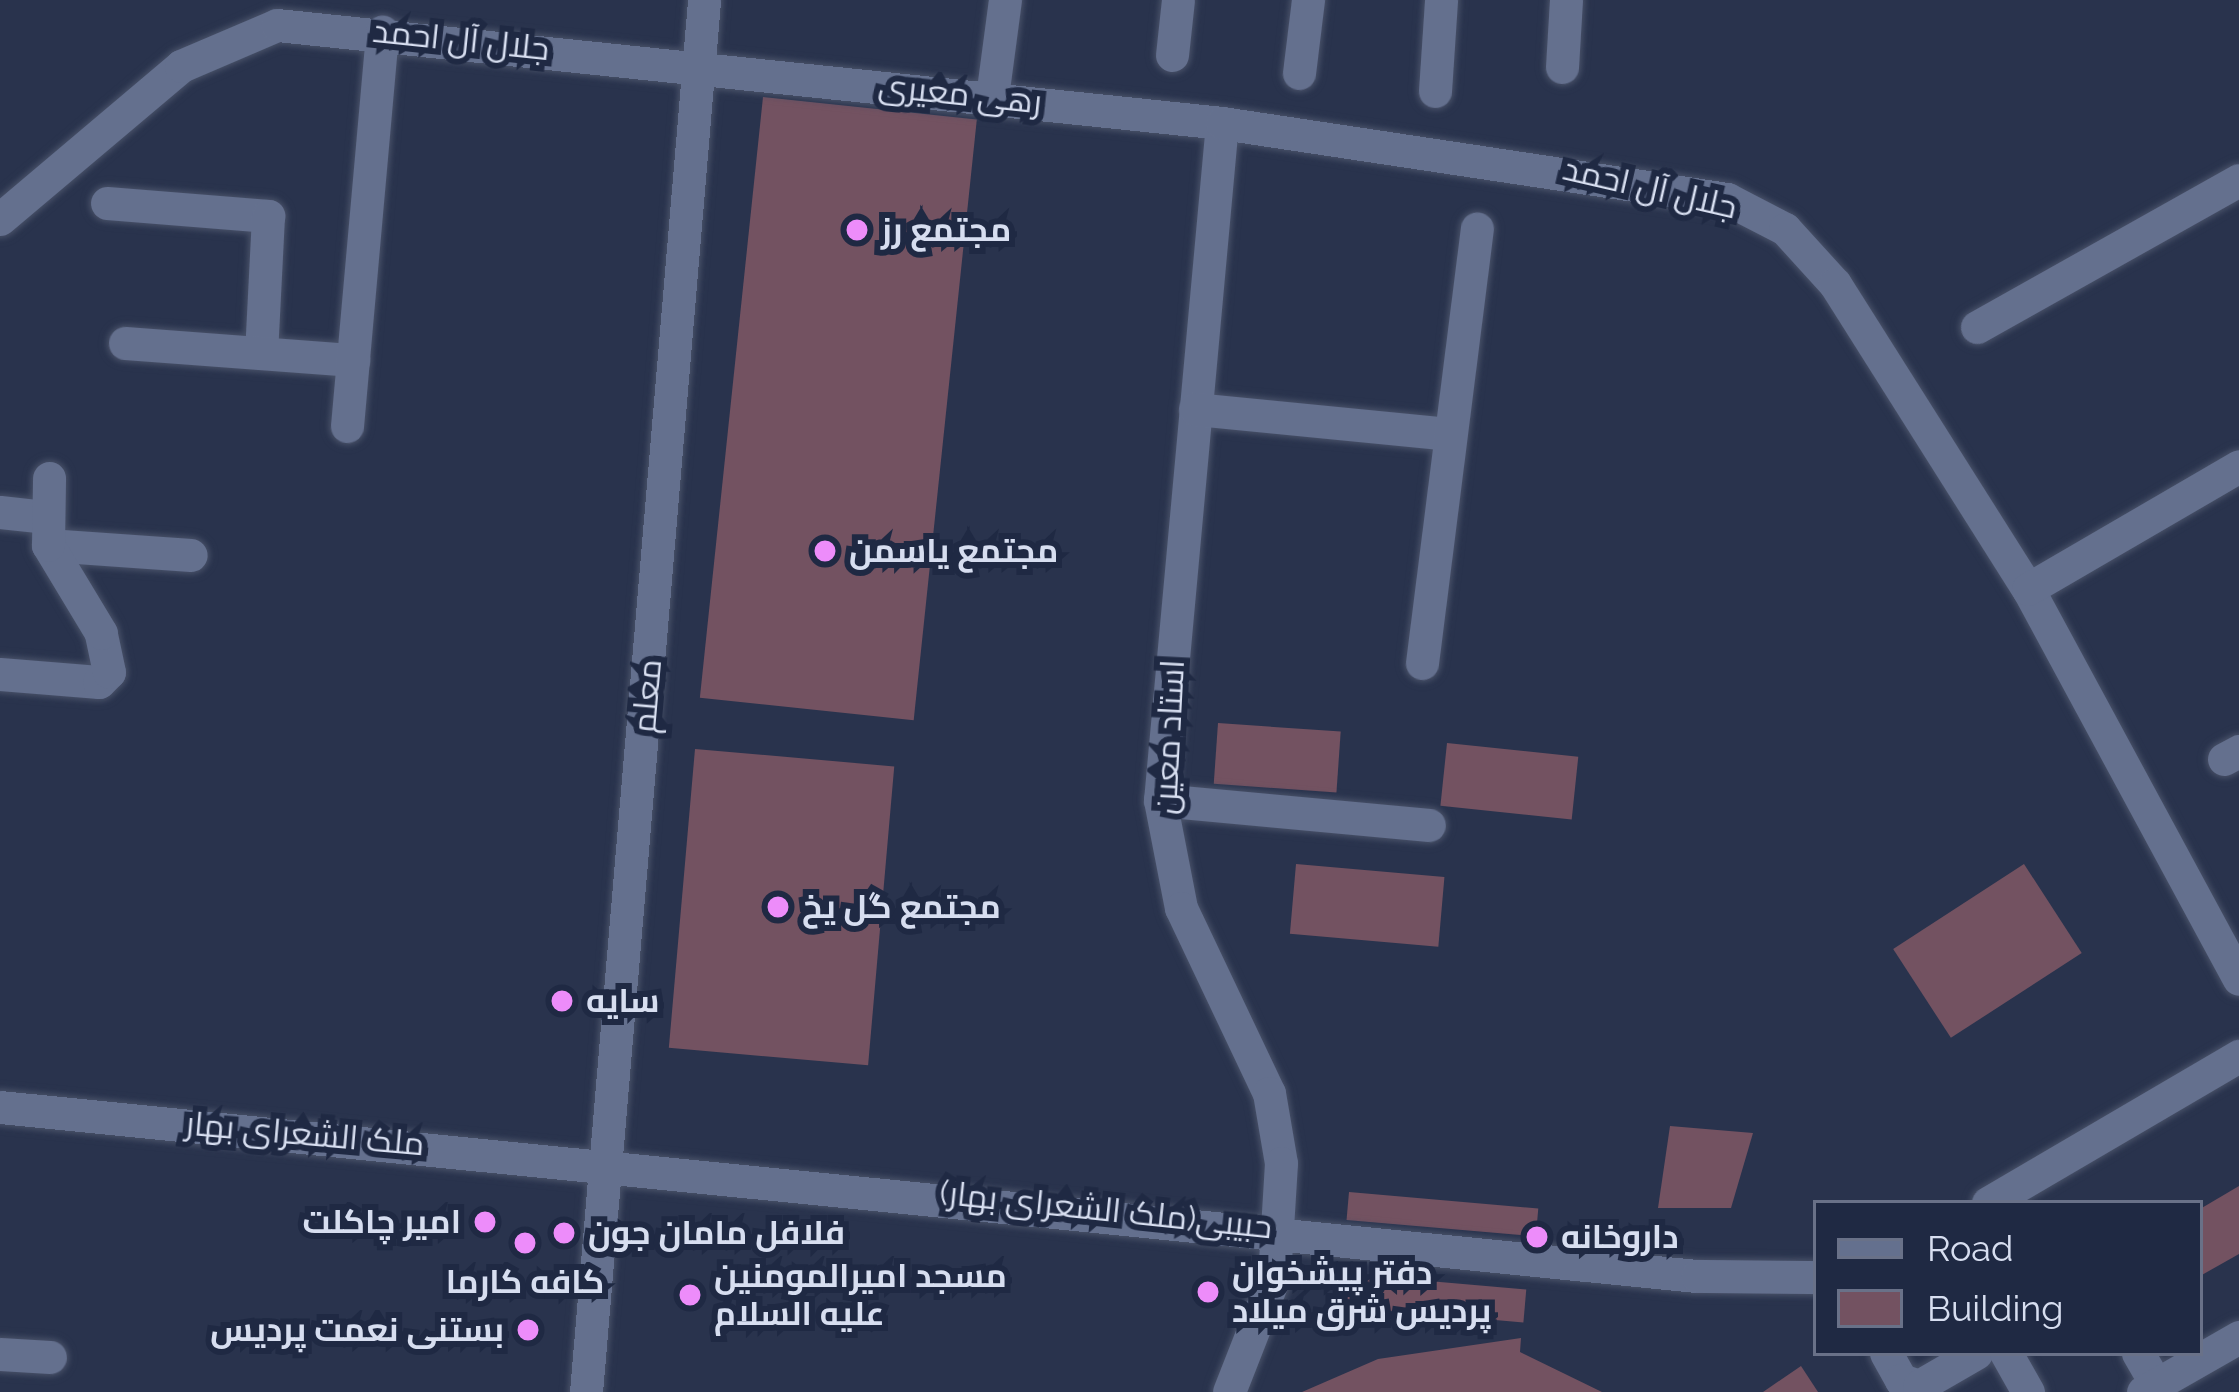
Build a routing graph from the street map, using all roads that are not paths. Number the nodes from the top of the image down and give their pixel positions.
1 (704, 0) edge
2 (1005, 0) edge
3 (1178, 0) edge
4 (1308, 0) edge
5 (1441, 0) edge
6 (1566, 0) edge
7 (382, 32) junction
8 (1172, 56) dead end
9 (698, 65) junction
10 (1562, 67) dead end
11 (1299, 74) dead end
12 (1435, 91) dead end
13 (992, 97) junction
14 (1222, 123) junction
15 (2239, 180) edge
16 (107, 203) dead end
17 (0, 219) edge
18 (1477, 228) dead end
19 (1977, 327) dead end
20 (125, 343) dead end
21 (261, 353) junction
22 (353, 360) junction
23 (1195, 409) junction
24 (347, 425) dead end
25 (1450, 434) junction
26 (2239, 466) edge
27 (49, 478) dead end
28 (0, 512) edge
29 (46, 531) junction
30 (191, 555) dead end
31 (2028, 589) junction
32 (1423, 663) dead end
33 (0, 674) edge
34 (1160, 800) junction
35 (1429, 825) dead end
36 (2239, 979) edge
37 (2239, 1056) edge
38 (0, 1107) edge
39 (610, 1161) junction
40 (1993, 1200) edge
41 (1282, 1228) junction
42 (1813, 1277) edge
43 (2239, 1337) edge
44 (0, 1354) edge
45 (1888, 1356) edge
46 (1971, 1356) edge
47 (2008, 1356) edge
48 (2139, 1356) edge
49 (50, 1358) dead end
50 (2150, 1388) edge
51 (586, 1392) edge
52 (1229, 1392) edge
53 (2028, 1392) edge

1 - 9 street, معلم
2 - 13 street
3 - 8 street
4 - 11 street
5 - 12 street
6 - 10 street
7 - 9 street, جلال آل احمد
7 - 17 street, جلال آل احمد
7 - 22 street
9 - 13 street, رهی معیری
9 - 39 street, معلم
13 - 14 street, رهی معیری
14 - 23 street, استاد معین
14 - 31 street, جلال آل احمد
15 - 19 street
16 - 21 street
18 - 25 street
20 - 21 street
21 - 22 street
22 - 24 street
23 - 25 street
23 - 34 street, استاد معین
25 - 32 street
26 - 31 street
27 - 29 street
28 - 29 street
29 - 30 street
29 - 33 street
31 - 36 street, جلال آل احمد
34 - 35 street
34 - 41 street, استاد معین
37 - 40 street
38 - 39 street, ملک الشعرای بهار
39 - 41 street, حبیبی(ملک الشعرای بهار)
39 - 51 street, معلم
41 - 42 street, حبیبی(ملک الشعرای بهار)
41 - 52 street, استاد معین
43 - 50 street
44 - 49 street
45 - 46 street
47 - 53 street
48 - 50 street

